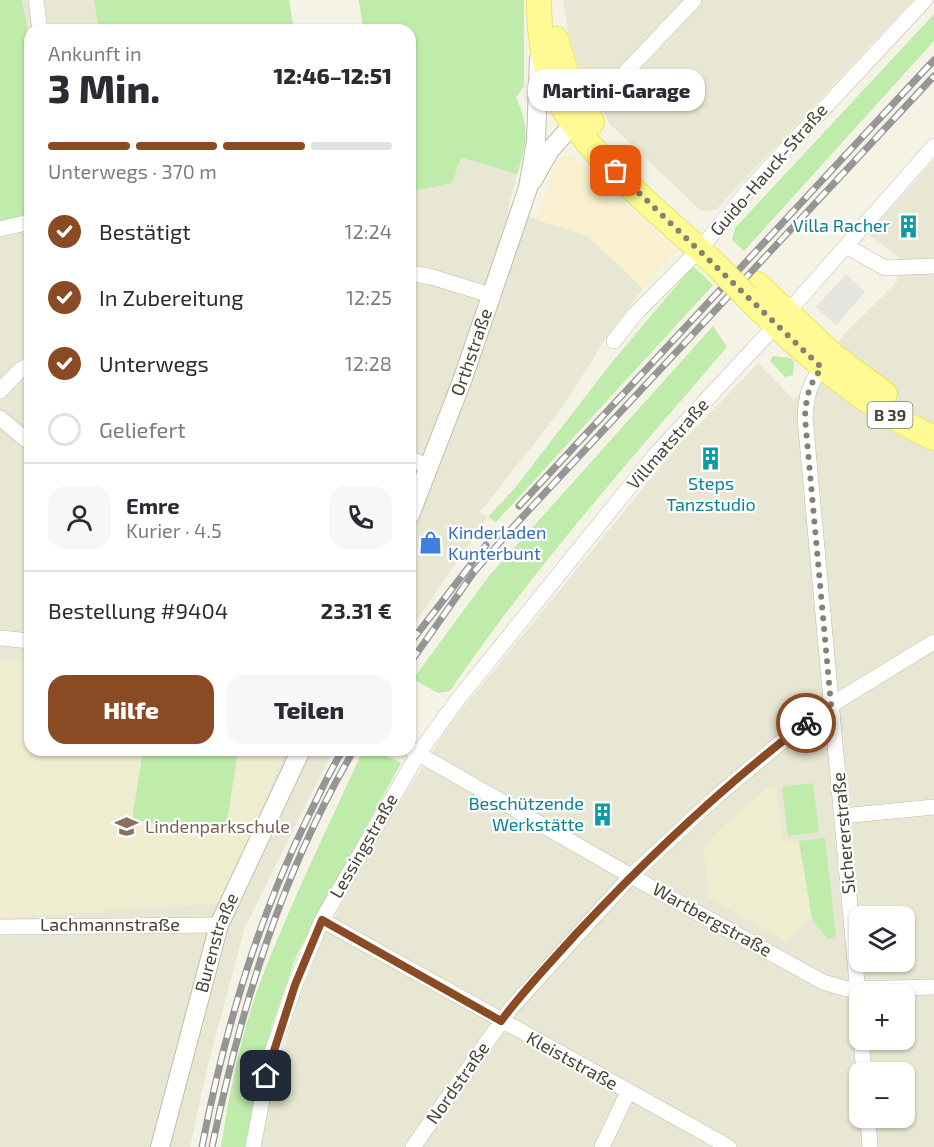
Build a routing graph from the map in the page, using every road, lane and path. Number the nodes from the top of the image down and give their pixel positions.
1 (36, 0) edge
2 (694, 0) edge
3 (924, 1) edge
4 (542, 6) edge
5 (39, 24) edge
6 (577, 114) junction
7 (536, 141) junction
8 (934, 146) edge
9 (528, 188) junction
10 (24, 223) edge
11 (0, 229) edge
12 (705, 243) junction
13 (846, 246) junction
14 (934, 266) edge
15 (416, 274) edge
16 (490, 296) junction
17 (781, 319) junction
18 (614, 341) dead end
19 (24, 368) edge
20 (822, 368) junction
21 (0, 391) edge
22 (0, 418) edge
23 (934, 422) edge
24 (24, 438) edge
25 (934, 438) edge
26 (416, 461) edge
27 (430, 467) junction
28 (416, 501) edge
29 (0, 638) edge
30 (24, 640) edge
31 (934, 642) edge
32 (831, 705) junction
33 (416, 749) edge
34 (416, 752) edge
35 (298, 756) edge
36 (411, 756) edge
37 (934, 807) edge
38 (842, 816) junction
39 (631, 876) junction
40 (322, 920) junction
41 (219, 925) junction
42 (0, 927) edge
43 (858, 984) edge
44 (915, 987) edge
45 (934, 987) edge
46 (849, 988) edge
47 (501, 1021) junction
48 (628, 1092) junction
49 (869, 1128) edge
50 (160, 1147) edge
51 (253, 1147) edge
52 (413, 1147) edge
53 (602, 1147) edge
54 (729, 1147) edge
55 (870, 1147) edge

1 - 5 street
2 - 6 street
3 - 12 street, Guido-Hauck-Straße
4 - 6 main road, B 39
4 - 7 street, Orthstraße
6 - 7 street
6 - 9 street, Orthstraße
6 - 12 main road, B 39
7 - 9 street, Orthstraße
8 - 13 street, Villmatstraße
9 - 16 street, Orthstraße
10 - 11 street
12 - 17 main road, B 39
12 - 18 street, Guido-Hauck-Straße
13 - 14 street
13 - 17 street, Villmatstraße
15 - 16 street
16 - 27 street, Orthstraße
17 - 20 main road, B 39
17 - 23 main road, B 39
17 - 33 street, Villmatstraße
19 - 21 street
20 - 25 main road, B 39
20 - 32 street, Sichererstraße
22 - 24 street
26 - 27 street
27 - 28 street, Orthstraße
29 - 30 street
31 - 32 street, Nordstraße
32 - 38 street, Sichererstraße
32 - 39 street, Nordstraße
34 - 39 street, Wartbergstraße
35 - 41 street, Burenstraße
36 - 40 street, Lessingstraße
37 - 38 street
38 - 43 street, Sichererstraße
39 - 46 street, Wartbergstraße
39 - 47 street, Nordstraße
40 - 47 street, Kleiststraße
40 - 51 street, Lessingstraße
41 - 42 street, Lachmannstraße
41 - 50 street, Burenstraße
44 - 45 street, Wartbergstraße
47 - 48 street, Kleiststraße
47 - 52 street, Nordstraße
48 - 53 street
48 - 54 street, Kleiststraße
49 - 55 street

